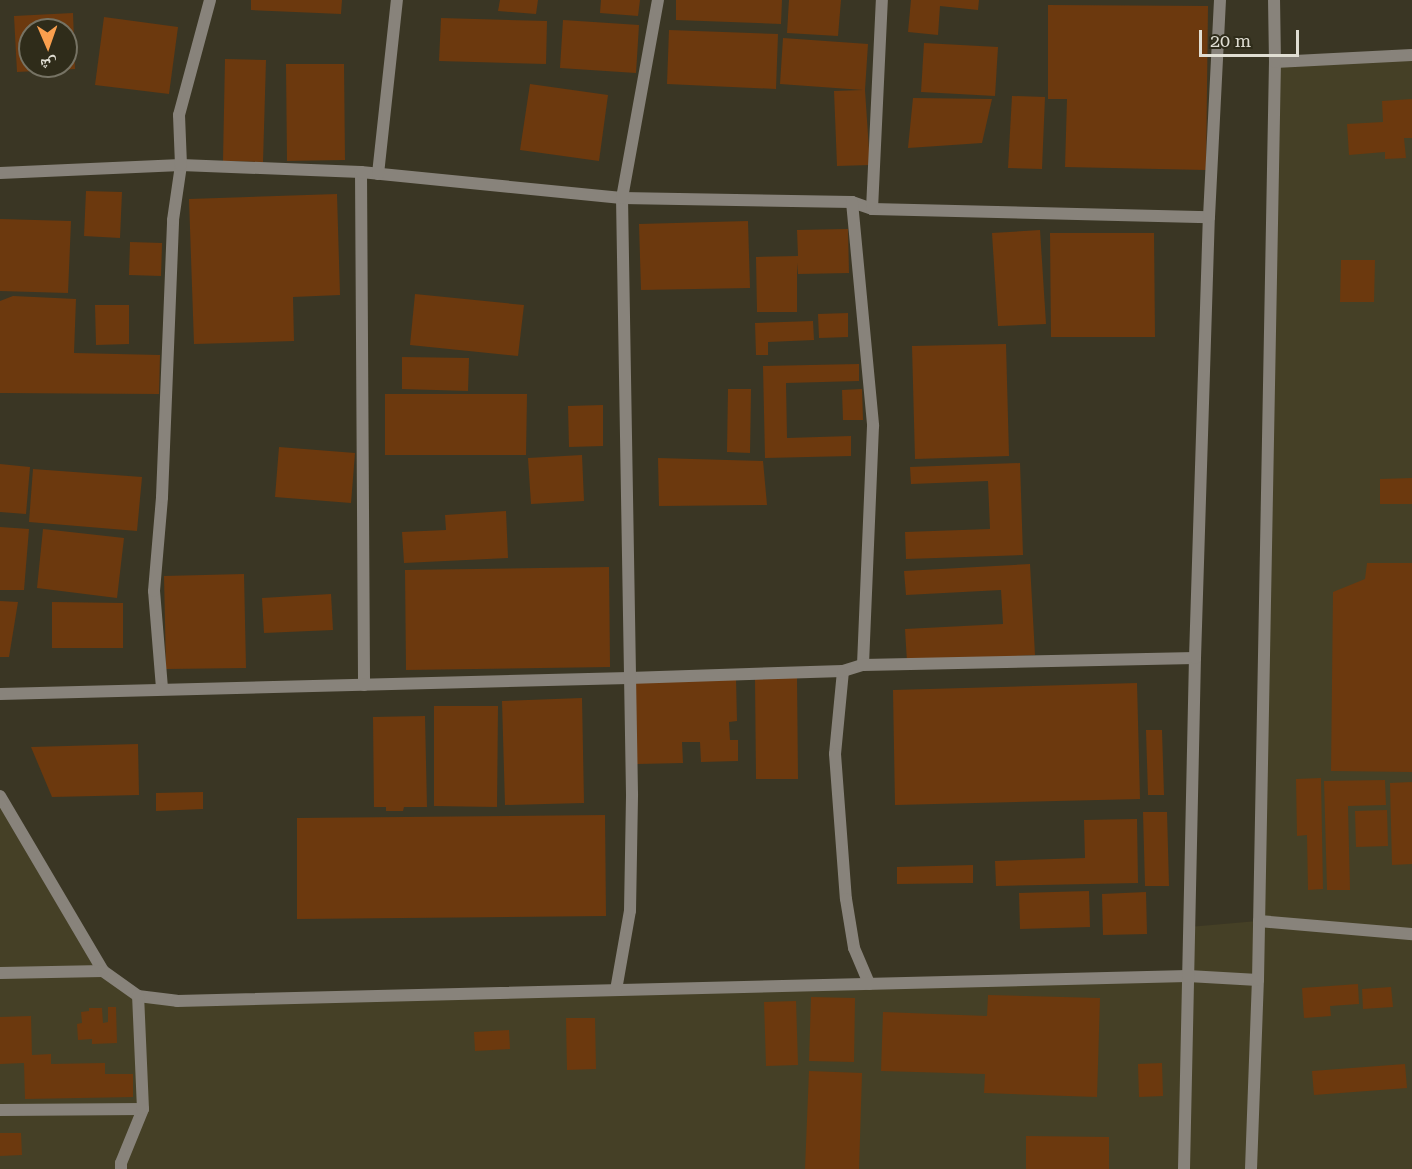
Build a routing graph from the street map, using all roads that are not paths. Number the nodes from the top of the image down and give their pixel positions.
1 (210, 0) edge
2 (397, 0) edge
3 (658, 0) edge
4 (882, 0) edge
5 (1220, 0) edge
6 (1274, 0) edge
7 (1412, 55) edge
8 (1275, 62) junction
9 (181, 165) junction
10 (361, 172) junction
11 (0, 173) edge
12 (378, 174) junction
13 (622, 198) junction
14 (852, 202) junction
15 (872, 209) junction
16 (1209, 217) junction
17 (1195, 658) junction
18 (863, 665) junction
19 (843, 671) junction
20 (629, 678) junction
21 (364, 685) junction
22 (162, 688) junction
23 (0, 694) edge
24 (0, 796) edge
25 (1259, 921) junction
26 (1412, 934) edge
27 (103, 971) junction
28 (0, 973) edge
29 (1188, 976) junction
30 (1258, 980) junction
31 (869, 984) junction
32 (616, 990) junction
33 (138, 996) junction
34 (143, 1109) junction
35 (0, 1110) edge
36 (121, 1169) edge
37 (1184, 1169) edge
38 (1251, 1169) edge

1 - 9 street
2 - 12 street
3 - 13 street
4 - 15 street
5 - 16 street
6 - 8 street
7 - 8 street
8 - 25 street
9 - 10 street
9 - 11 street
9 - 22 street
10 - 12 street
10 - 21 street
12 - 13 street
13 - 14 street
13 - 20 street
14 - 15 street
14 - 18 street
15 - 16 street
16 - 17 street
17 - 18 street
17 - 29 street
18 - 19 street
19 - 20 street
19 - 31 street
20 - 21 street
20 - 32 street
21 - 22 street
22 - 23 street
24 - 27 street
25 - 26 street
25 - 30 street
27 - 28 street
27 - 33 street
29 - 30 street
29 - 31 street
29 - 37 street
30 - 38 street
31 - 32 street
32 - 33 street
33 - 34 street
34 - 35 street
34 - 36 street

